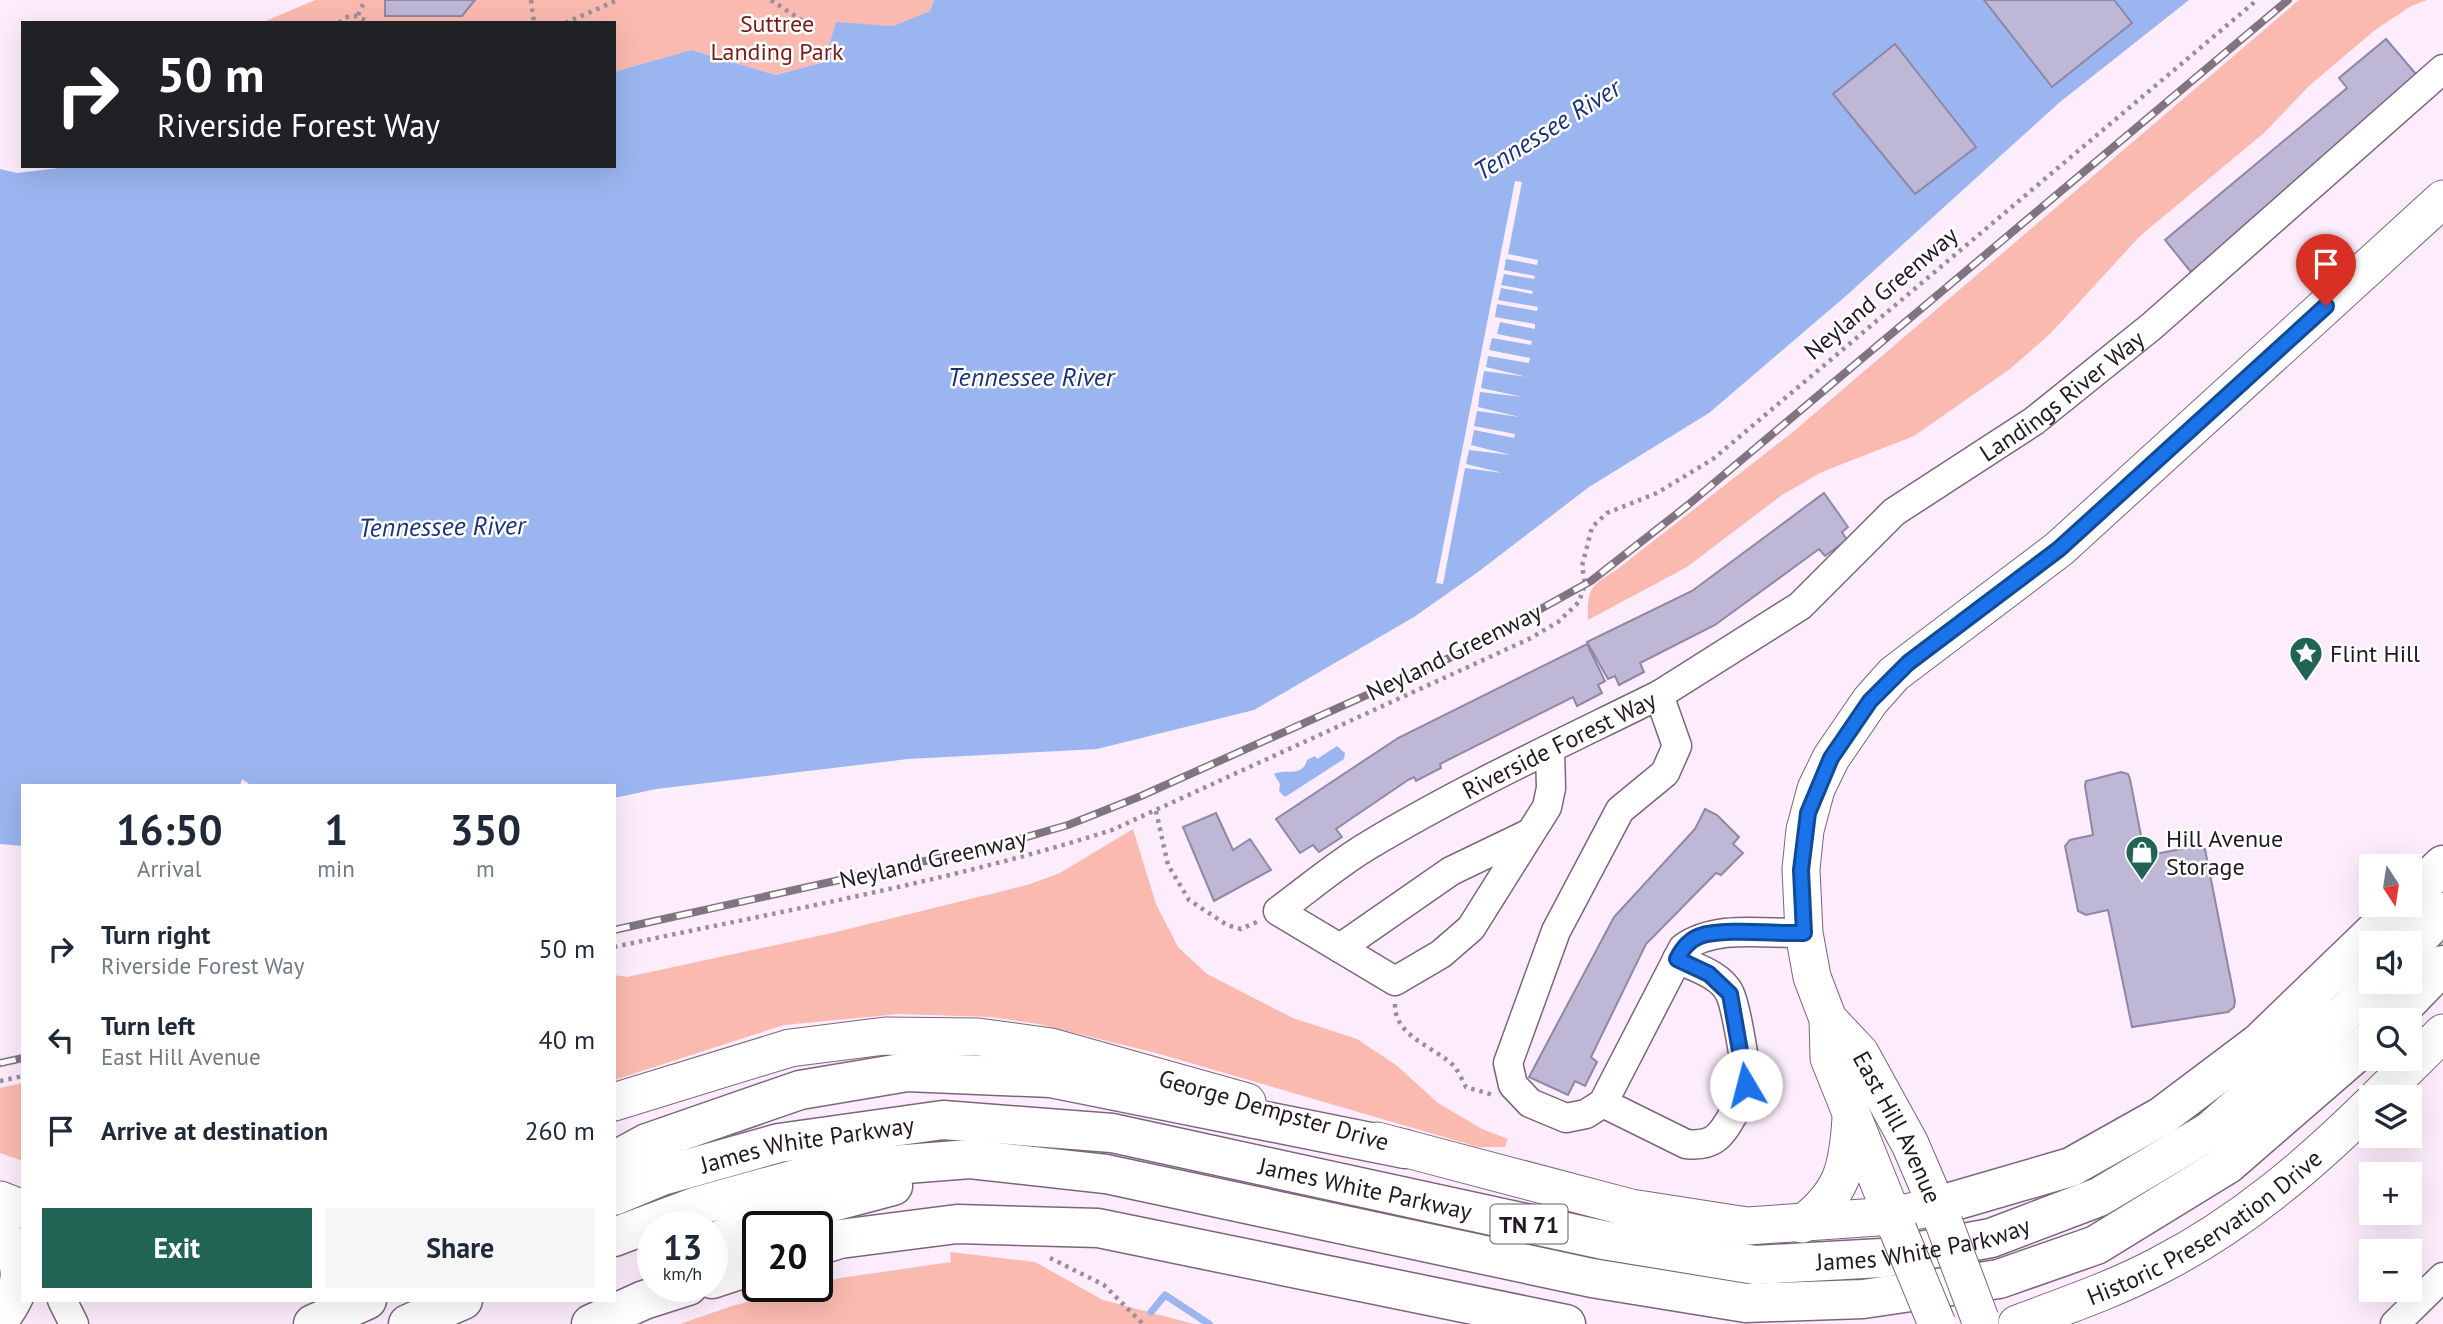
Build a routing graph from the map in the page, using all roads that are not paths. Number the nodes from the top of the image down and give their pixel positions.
1 (2443, 69) edge
2 (2443, 199) edge
3 (1659, 695) junction
4 (1550, 749) junction
5 (1530, 833) junction
6 (2443, 865) edge
7 (2422, 885) edge
8 (2443, 912) edge
9 (2390, 917) edge
10 (1804, 933) junction
11 (2422, 934) edge
12 (1340, 948) junction
13 (1677, 959) junction
14 (2443, 965) edge
15 (2363, 994) edge
16 (2402, 1008) edge
17 (1828, 1019) junction
18 (2443, 1033) edge
19 (2359, 1050) edge
20 (2390, 1085) edge
21 (616, 1101) edge
22 (1603, 1104) junction
23 (1851, 1113) junction
24 (2359, 1116) edge
25 (1405, 1149) junction
26 (616, 1160) edge
27 (1106, 1174) junction
28 (616, 1195) edge
29 (0, 1200) edge
30 (0, 1208) edge
31 (21, 1208) edge
32 (1940, 1214) junction
33 (1895, 1223) junction
34 (1802, 1224) junction
35 (21, 1229) edge
36 (0, 1233) edge
37 (616, 1236) edge
38 (728, 1236) edge
39 (833, 1241) edge
40 (2443, 1277) edge
41 (637, 1282) edge
42 (616, 1295) edge
43 (33, 1302) edge
44 (63, 1302) edge
45 (348, 1302) edge
46 (362, 1302) edge
47 (458, 1302) edge
48 (604, 1302) edge
49 (640, 1302) edge
50 (2061, 1313) edge
51 (1, 1317) edge
52 (1981, 1322) edge
53 (74, 1324) edge
54 (307, 1324) edge
55 (313, 1324) edge
56 (408, 1324) edge
57 (566, 1324) edge
58 (591, 1324) edge
59 (1566, 1324) edge
60 (1937, 1324) edge
61 (2017, 1324) edge
62 (2395, 1324) edge

1 - 3 street, Landings River Way
2 - 10 main road, East Hill Avenue
3 - 4 street, Riverside Forest Way
3 - 22 street, Riverside Forest Way
4 - 5 street
4 - 12 street, Riverside Forest Way
5 - 12 street
5 - 12 street
6 - 7 highway
8 - 11 highway
9 - 32 highway
10 - 13 street
10 - 17 main road, East Hill Avenue
13 - 22 street
13 - 22 street
14 - 16 highway
15 - 28 highway, James White Parkway / TN 71
17 - 23 main road, East Hill Avenue
17 - 32 main road, East Hill Avenue
18 - 20 main road
19 - 27 highway, James White Parkway / TN 71
21 - 25 main road, George Dempster Drive
23 - 33 main road, East Hill Avenue
23 - 34 main road
24 - 50 main road, Historic Preservation Drive
25 - 26 highway
25 - 34 main road, George Dempster Drive
27 - 37 highway, James White Parkway / TN 71
27 - 38 highway
29 - 31 main road
30 - 35 street
32 - 33 main road, George Dempster Drive
32 - 52 main road, East Hill Avenue, bridge
33 - 34 main road, George Dempster Drive
33 - 60 main road, East Hill Avenue, bridge
36 - 51 highway
39 - 59 highway
40 - 62 street
41 - 42 highway
43 - 51 highway
44 - 53 street
45 - 54 highway
46 - 55 highway
47 - 56 highway
48 - 57 highway
49 - 58 highway
50 - 61 main road, Historic Preservation Drive

